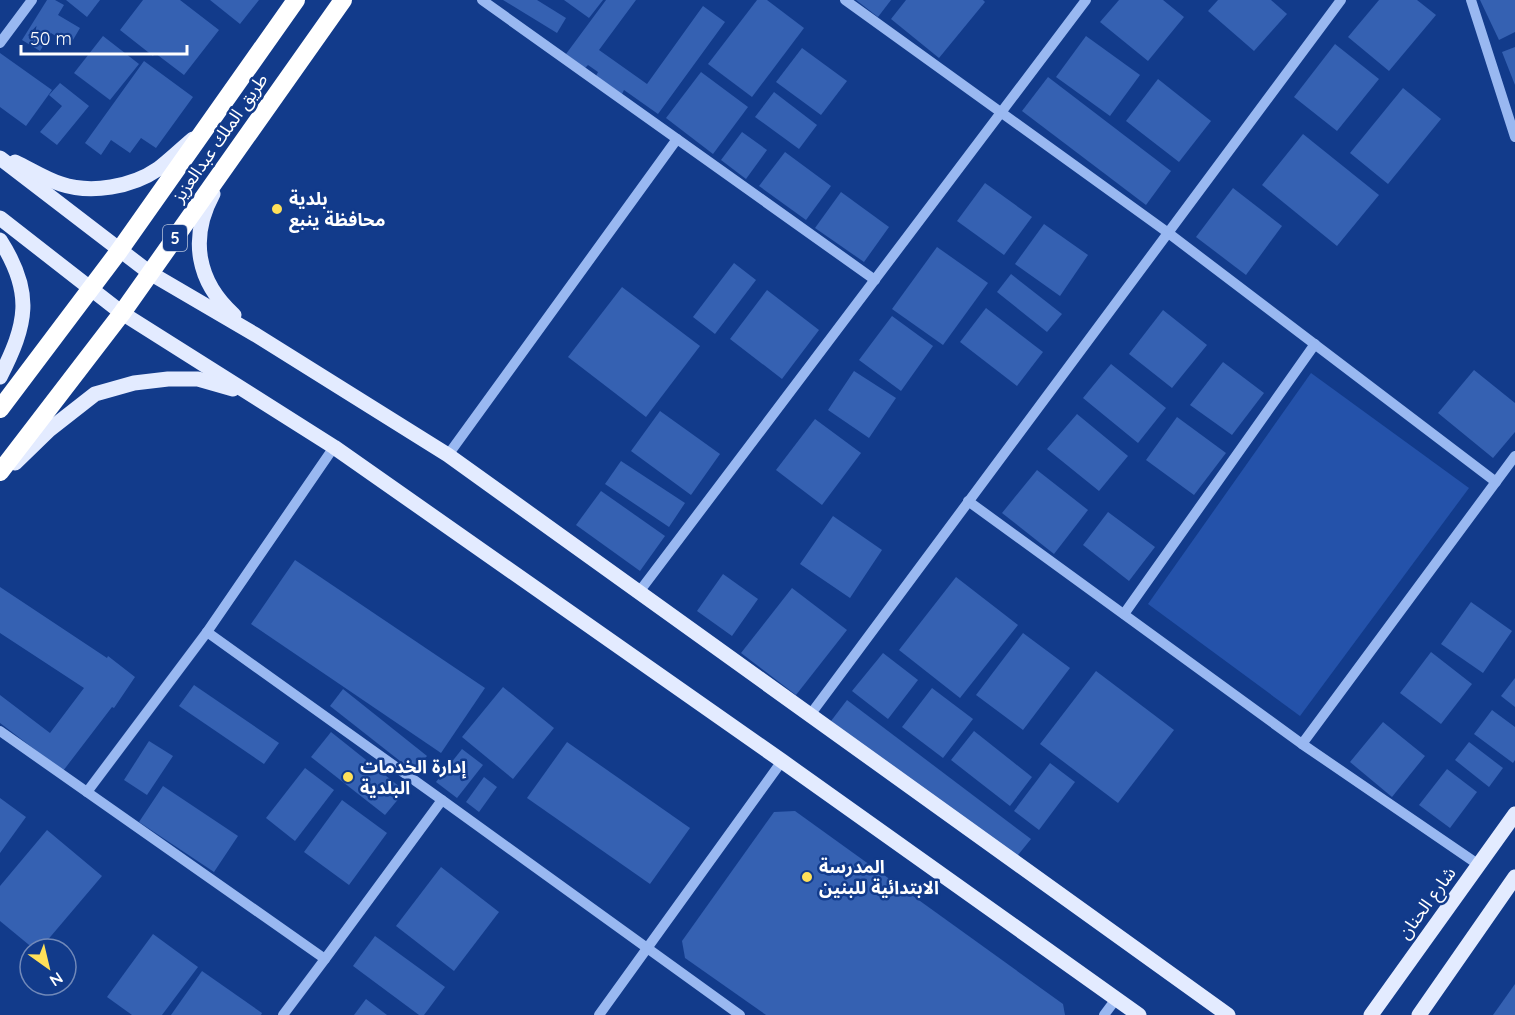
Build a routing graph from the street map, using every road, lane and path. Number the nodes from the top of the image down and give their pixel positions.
1 (32, 0) edge
2 (296, 0) edge
3 (343, 0) edge
4 (482, 0) edge
5 (845, 0) edge
6 (1086, 0) edge
7 (1341, 0) edge
8 (1471, 0) edge
9 (0, 43) edge
10 (1002, 112) junction
11 (206, 127) junction
12 (1515, 137) edge
13 (677, 139) junction
14 (242, 141) junction
15 (0, 157) edge
16 (0, 218) edge
17 (1167, 232) junction
18 (0, 240) edge
19 (119, 251) junction
20 (150, 273) junction
21 (874, 280) junction
22 (92, 288) junction
23 (122, 313) junction
24 (256, 335) junction
25 (1315, 344) junction
26 (0, 377) edge
27 (249, 394) junction
28 (0, 409) edge
29 (334, 447) junction
30 (448, 455) junction
31 (1515, 456) edge
32 (0, 472) edge
33 (0, 477) edge
34 (1496, 482) junction
35 (968, 501) junction
36 (639, 592) junction
37 (1124, 614) junction
38 (207, 632) junction
39 (810, 715) junction
40 (0, 731) edge
41 (1302, 744) junction
42 (782, 761) junction
43 (87, 792) junction
44 (442, 800) junction
45 (1515, 814) edge
46 (1479, 865) junction
47 (1515, 877) edge
48 (648, 950) junction
49 (325, 959) junction
50 (1116, 999) junction
51 (283, 1015) edge
52 (599, 1015) edge
53 (740, 1015) edge
54 (1104, 1015) edge
55 (1138, 1015) edge
56 (1228, 1015) edge
57 (1371, 1015) edge
58 (1419, 1015) edge

1 - 9 street
2 - 11 highway, طريق الملك عبدالعزيز / 5
3 - 14 highway, طريق الملك عبدالعزيز / 5
4 - 13 street
5 - 10 street
6 - 10 street
7 - 17 street
8 - 12 street
10 - 17 street
10 - 21 street
11 - 15 main road
11 - 19 highway, طريق الملك عبدالعزيز / 5
13 - 21 street
13 - 30 street
14 - 20 highway, طريق الملك عبدالعزيز / 5
14 - 24 main road
15 - 19 main road
16 - 22 main road
17 - 25 street
17 - 35 street
18 - 26 main road
19 - 20 main road
19 - 22 highway, طريق الملك عبدالعزيز / 5
20 - 23 highway, طريق الملك عبدالعزيز / 5
20 - 24 main road
21 - 36 street
22 - 23 main road
22 - 28 highway, طريق الملك عبدالعزيز / 5
23 - 27 main road
23 - 32 highway, طريق الملك عبدالعزيز / 5
24 - 30 main road
25 - 34 street
25 - 37 street
27 - 29 main road
27 - 33 main road
29 - 38 street
29 - 42 main road
30 - 36 main road
31 - 34 street
34 - 41 street
35 - 37 street
35 - 39 street
36 - 39 main road
37 - 41 street
38 - 43 street
38 - 44 street
39 - 56 main road
40 - 43 street
41 - 46 street
42 - 48 street
42 - 50 main road
43 - 49 street
44 - 48 street
44 - 49 street
45 - 46 main road, شارع الحنان
46 - 57 main road, شارع الحنان
47 - 58 main road
48 - 52 street
48 - 53 street
49 - 51 street
50 - 54 street
50 - 55 main road

